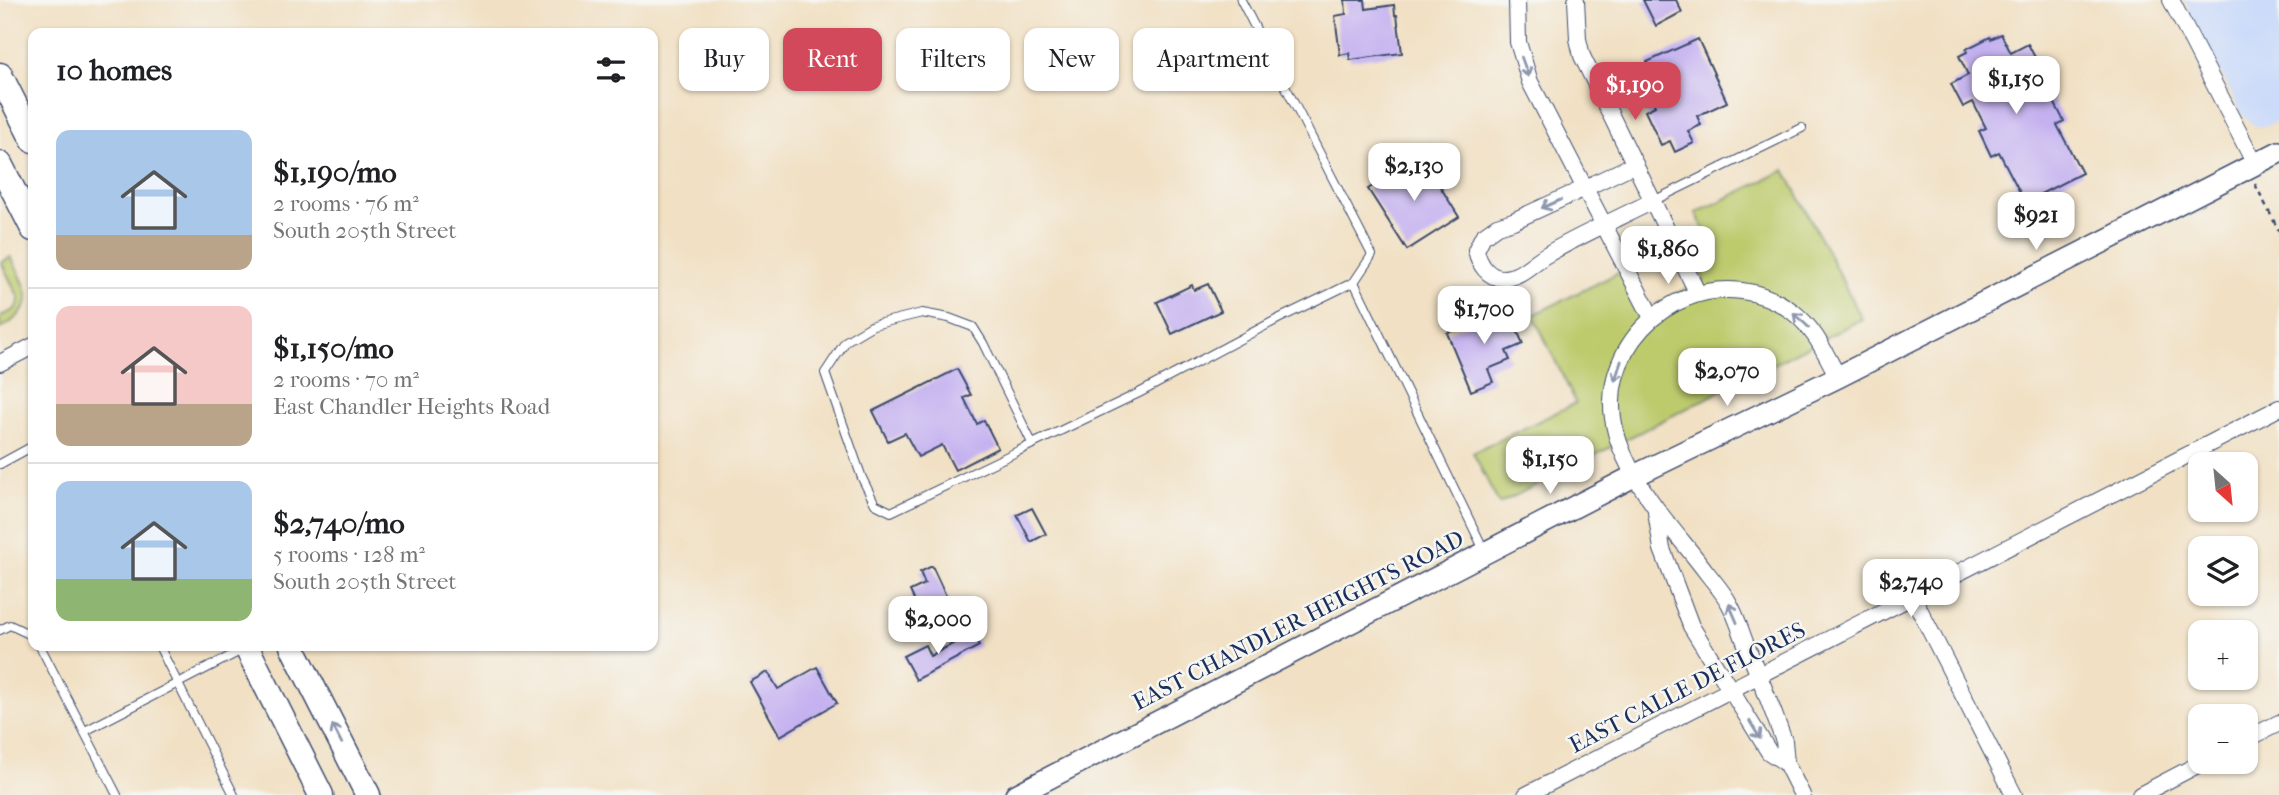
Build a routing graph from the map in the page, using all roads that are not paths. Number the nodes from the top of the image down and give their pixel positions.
1 (1241, 0) edge
2 (1517, 0) edge
3 (1576, 0) edge
4 (2171, 0) edge
5 (0, 75) edge
6 (1802, 128) dead end
7 (28, 130) edge
8 (2279, 152) edge
9 (0, 164) edge
10 (1635, 164) junction
11 (2251, 167) junction
12 (1585, 188) junction
13 (1653, 201) junction
14 (28, 219) edge
15 (1605, 225) junction
16 (1354, 282) junction
17 (1699, 294) junction
18 (1652, 317) junction
19 (28, 349) edge
20 (0, 363) edge
21 (1838, 377) junction
22 (2279, 408) edge
23 (1032, 443) junction
24 (28, 449) edge
25 (0, 464) edge
26 (1634, 476) junction
27 (1656, 510) junction
28 (1485, 553) junction
29 (1913, 597) junction
30 (0, 630) edge
31 (28, 634) edge
32 (43, 651) edge
33 (162, 651) edge
34 (238, 651) edge
35 (248, 651) edge
36 (295, 651) edge
37 (1760, 676) junction
38 (178, 683) junction
39 (1731, 690) junction
40 (2279, 723) edge
41 (85, 731) junction
42 (2258, 734) edge
43 (1786, 763) junction
44 (2188, 770) edge
45 (117, 795) edge
46 (234, 795) edge
47 (321, 795) edge
48 (369, 795) edge
49 (1016, 795) edge
50 (1526, 795) edge
51 (1802, 795) edge
52 (2014, 795) edge
53 (2140, 795) edge

1 - 16 lane
2 -> 12 street
3 - 10 street
4 - 11 street
5 - 7 main road
6 - 13 lane
8 - 11 main road, EAST CHANDLER HEIGHTS ROAD
9 - 14 main road
10 - 12 street
10 - 13 street
11 - 21 main road, EAST CHANDLER HEIGHTS ROAD
12 - 15 street
12 -> 15 street
13 - 15 street
13 - 17 street
15 - 18 street
16 - 23 lane
16 - 28 lane
17 - 18 street
21 -> 17 street
18 -> 26 street
19 - 20 street
21 - 26 main road, EAST CHANDLER HEIGHTS ROAD
22 - 29 street, EAST CALLE DE FLORES
23 - 23 lane
24 - 25 lane
26 - 27 street
26 - 28 main road, EAST CHANDLER HEIGHTS ROAD
37 -> 27 street
27 - 39 street
28 - 49 main road, EAST CHANDLER HEIGHTS ROAD
29 - 37 street, EAST CALLE DE FLORES
29 - 52 street
30 - 31 lane
32 - 41 lane
33 - 38 lane
34 - 38 lane
35 - 47 main road
48 -> 36 main road
37 - 39 street, EAST CALLE DE FLORES
37 - 43 street
38 - 41 lane
38 - 46 lane
39 -> 43 street
39 - 50 street, EAST CALLE DE FLORES
40 - 42 street
41 - 45 lane
43 - 51 street
44 - 53 street

